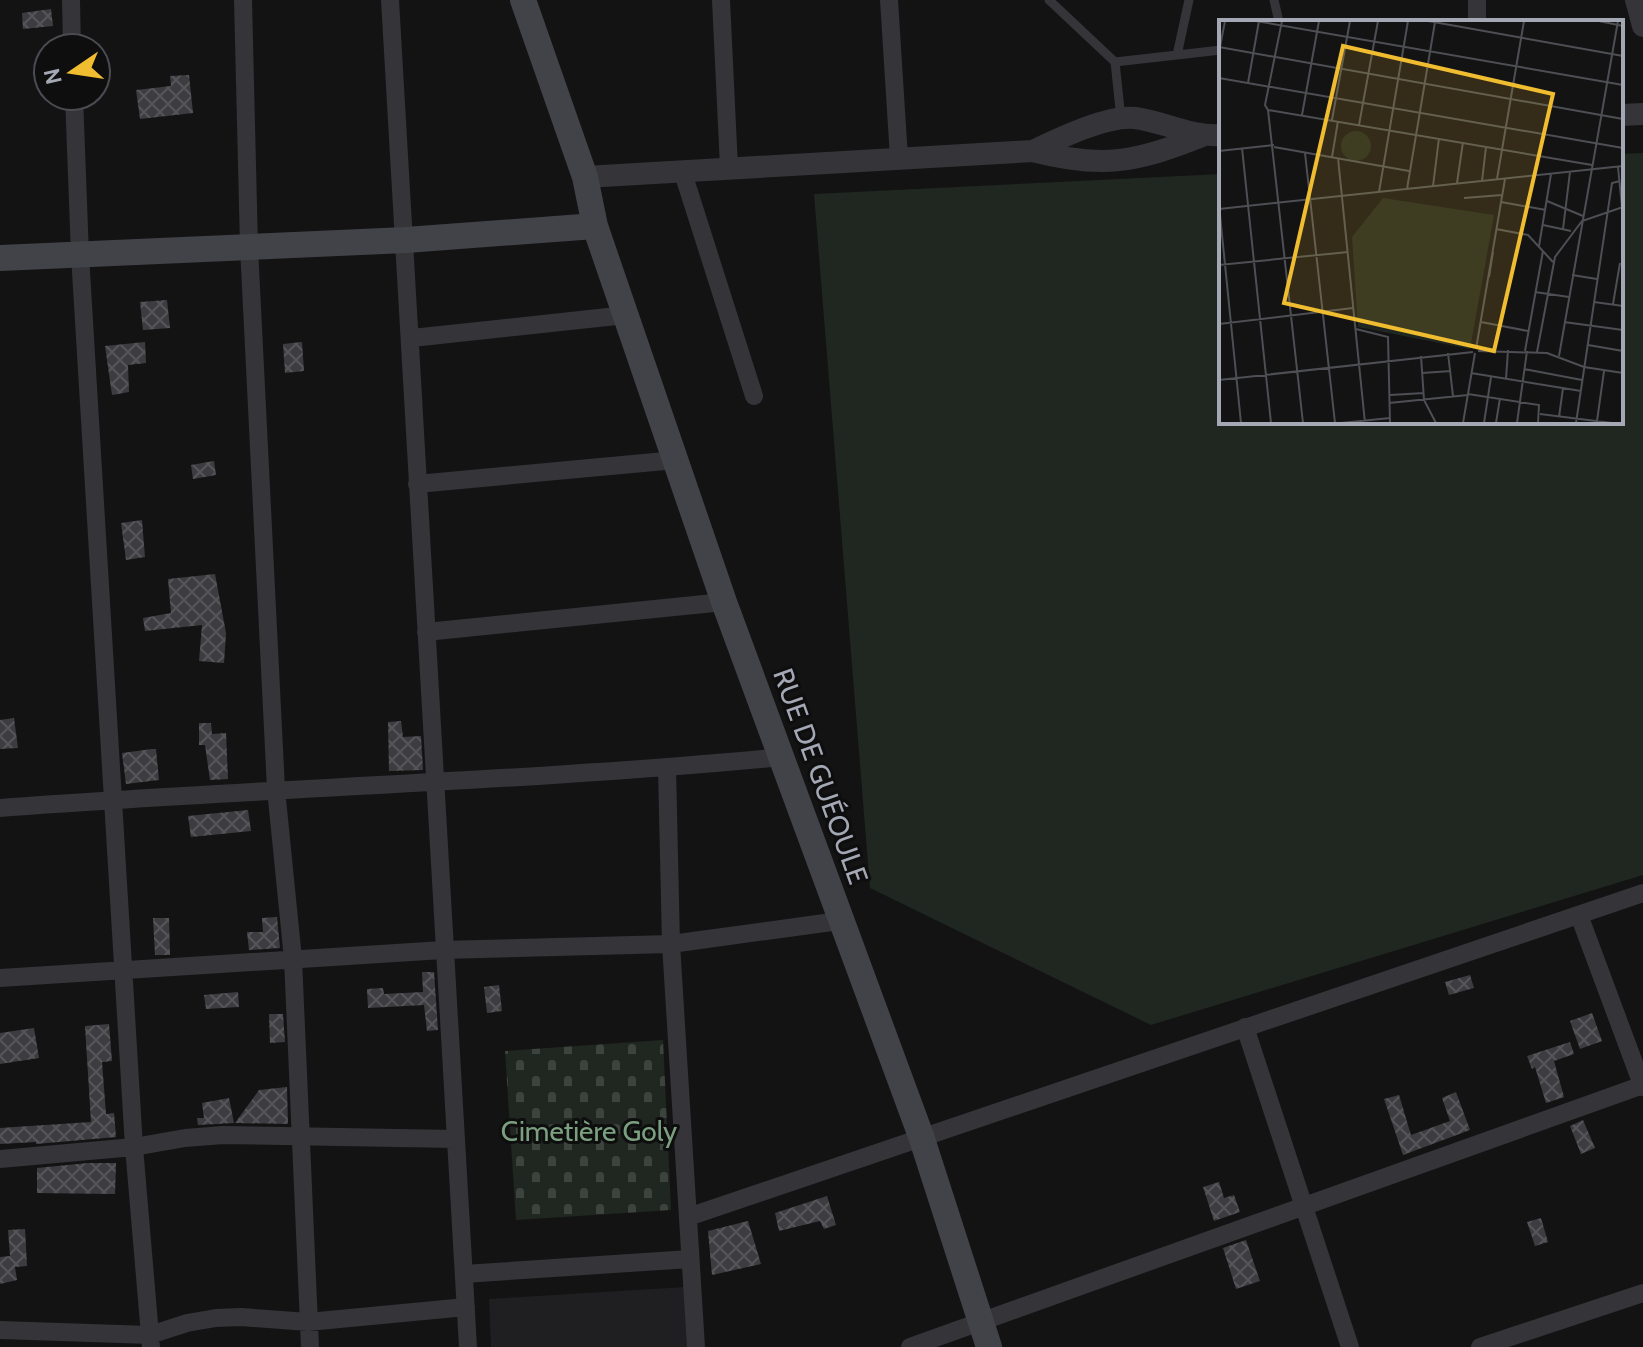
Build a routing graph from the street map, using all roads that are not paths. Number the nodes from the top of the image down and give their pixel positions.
1 (71, 0) edge
2 (243, 0) edge
3 (390, 0) edge
4 (523, 0) edge
5 (721, 0) edge
6 (889, 0) edge
7 (1049, 0) edge
8 (1189, 0) edge
9 (1274, 0) edge
10 (1636, 0) edge
11 (1279, 20) edge
12 (1643, 26) edge
13 (72, 32) edge
14 (1219, 50) edge
15 (1177, 55) junction
16 (1115, 62) junction
17 (75, 112) edge
18 (1643, 114) edge
19 (1623, 115) edge
20 (1121, 119) junction
21 (1212, 136) edge
22 (1033, 151) junction
23 (899, 158) junction
24 (729, 167) junction
25 (683, 173) junction
26 (585, 177) junction
27 (595, 226) junction
28 (406, 240) junction
29 (249, 247) junction
30 (80, 255) junction
31 (0, 258) edge
32 (626, 315) junction
33 (412, 338) junction
34 (754, 396) dead end
35 (676, 460) junction
36 (417, 484) junction
37 (724, 602) junction
38 (426, 632) junction
39 (782, 757) junction
40 (667, 768) junction
41 (435, 783) junction
42 (276, 789) junction
43 (113, 799) junction
44 (0, 808) edge
45 (1643, 893) edge
46 (1579, 915) junction
47 (839, 921) junction
48 (671, 944) junction
49 (443, 950) junction
50 (293, 959) junction
51 (124, 972) junction
52 (0, 978) edge
53 (1245, 1027) junction
54 (1643, 1085) edge
55 (300, 1135) junction
56 (921, 1136) junction
57 (456, 1139) junction
58 (134, 1147) junction
59 (0, 1159) edge
60 (1304, 1205) junction
61 (688, 1217) junction
62 (690, 1259) junction
63 (464, 1274) junction
64 (1643, 1293) edge
65 (466, 1307) junction
66 (981, 1321) junction
67 (308, 1322) junction
68 (0, 1330) edge
69 (151, 1341) edge
70 (310, 1347) edge
71 (468, 1347) edge
72 (696, 1347) edge
73 (910, 1347) edge
74 (989, 1347) edge
75 (1350, 1347) edge
76 (1480, 1347) edge

1 - 13 street
2 - 29 street
3 - 28 street
4 - 26 main road, RUE DE GUÉOULE
5 - 24 street
6 - 23 street
7 - 16 lane
8 - 15 lane
9 - 11 lane
10 - 12 street
14 - 15 lane
15 - 16 lane
16 - 20 lane
17 - 30 street
18 - 19 street
20 - 21 street
20 - 22 street
21 - 22 street
22 - 23 street
23 - 24 street
24 - 25 street
25 - 26 street
25 - 34 street
26 - 27 main road, RUE DE GUÉOULE
27 - 28 main road
27 - 32 main road, RUE DE GUÉOULE
28 - 29 main road
28 - 33 street
29 - 30 main road
29 - 42 street
30 - 31 main road
30 - 43 street
32 - 33 street
32 - 35 main road, RUE DE GUÉOULE
33 - 36 street
35 - 36 street
35 - 37 main road, RUE DE GUÉOULE
36 - 38 street
37 - 38 street
37 - 39 main road, RUE DE GUÉOULE
38 - 41 street
39 - 40 street
39 - 47 main road, RUE DE GUÉOULE
40 - 41 street
40 - 48 street
41 - 42 street
41 - 49 street
42 - 43 street
42 - 50 street
43 - 44 street
43 - 51 street
45 - 46 street
46 - 53 street
46 - 54 street
47 - 48 street
47 - 56 main road, RUE DE GUÉOULE
48 - 49 street
48 - 61 street
49 - 50 street
49 - 57 street
50 - 51 street
50 - 55 street
51 - 52 street
51 - 58 street
53 - 56 street
53 - 60 street
54 - 60 street
55 - 57 street
55 - 58 street
55 - 67 street
56 - 61 street
56 - 66 main road, RUE DE GUÉOULE
57 - 63 street
58 - 59 street
58 - 69 street
60 - 66 street
60 - 75 street
61 - 62 street
62 - 63 street
62 - 72 street
63 - 65 street
64 - 76 street
65 - 67 street
65 - 71 street
66 - 73 street
66 - 74 main road, RUE DE GUÉOULE
67 - 69 street
67 - 70 street
68 - 69 street

